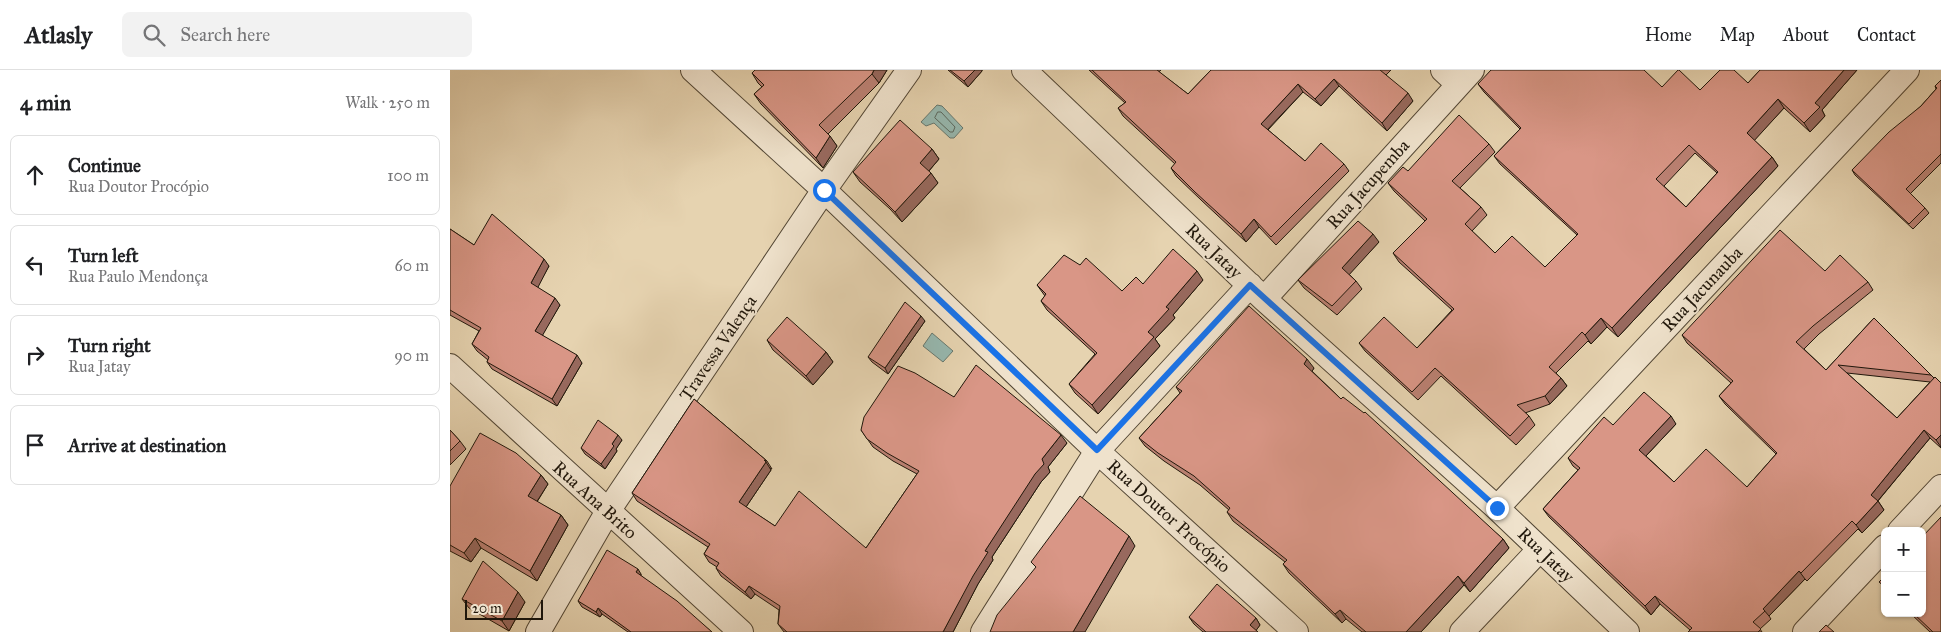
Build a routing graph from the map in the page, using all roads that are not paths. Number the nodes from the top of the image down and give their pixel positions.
1 (693, 70) edge
2 (909, 70) edge
3 (1024, 70) edge
4 (1907, 70) edge
5 (1458, 75) edge
6 (824, 190) junction
7 (1257, 292) junction
8 (450, 366) edge
9 (1097, 450) junction
10 (1941, 487) edge
11 (1497, 508) junction
12 (608, 512) junction
13 (1904, 527) edge
14 (1540, 549) junction
15 (1881, 551) edge
16 (538, 632) edge
17 (741, 632) edge
18 (983, 632) edge
19 (1296, 632) edge
20 (1462, 632) edge
21 (1627, 632) edge
22 (1805, 632) edge

1 - 6 street, Rua Doutor Procópio
2 - 6 street, Travessa Valença
3 - 7 street, Rua Jatay
4 - 11 street, Rua Jacunauba
5 - 7 street, Rua Jacupemba
6 - 9 street, Rua Doutor Procópio
6 - 12 street, Travessa Valença
7 - 9 street, Rua Jacupemba
7 - 11 street, Rua Jatay
8 - 12 street, Rua Ana Brito
9 - 18 street, Rua Jacupemba
9 - 19 street, Rua Doutor Procópio
10 - 13 street
11 - 14 street, Rua Jatay
12 - 16 street, Travessa Valença
12 - 17 street, Rua Ana Brito
14 - 20 street
14 - 21 street, Rua Jatay
15 - 22 street

